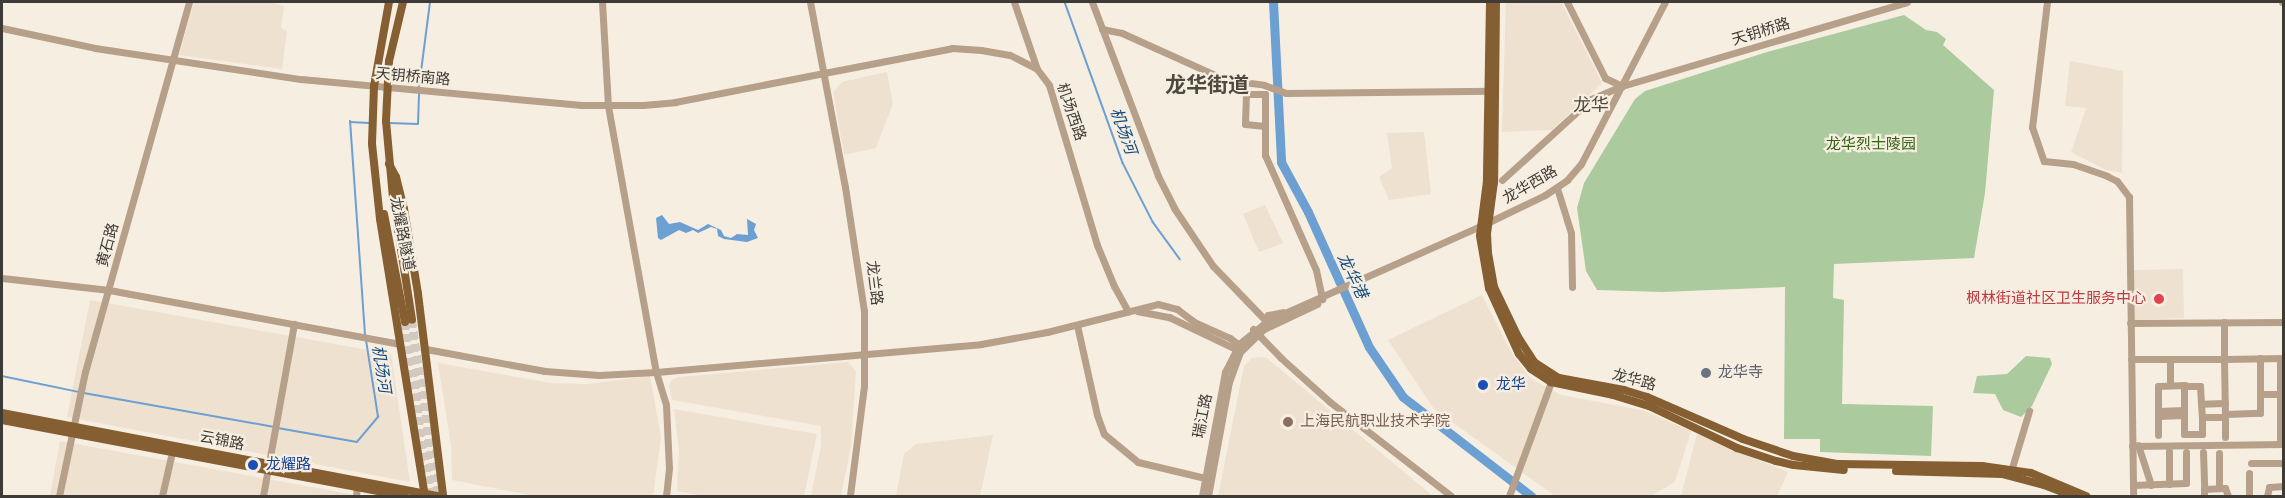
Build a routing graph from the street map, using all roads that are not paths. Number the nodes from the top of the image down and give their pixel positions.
1 (189, 2) edge
2 (389, 2) edge
3 (403, 2) edge
4 (602, 2) edge
5 (810, 2) edge
6 (1014, 2) edge
7 (1092, 2) edge
8 (1490, 2) edge
9 (1496, 2) edge
10 (1567, 2) edge
11 (1665, 2) edge
12 (1907, 2) edge
13 (2047, 2) edge
14 (2, 28) edge
15 (1102, 29) junction
16 (173, 58) junction
17 (1037, 69) junction
18 (824, 75) junction
19 (374, 86) junction
20 (1622, 86) junction
21 (386, 87) junction
22 (1492, 91) junction
23 (608, 106) junction
24 (1265, 126) junction
25 (373, 152) junction
26 (389, 164) junction
27 (1502, 180) dead end
28 (1557, 188) junction
29 (1485, 224) junction
30 (2, 278) edge
31 (1572, 286) dead end
32 (109, 290) junction
33 (1322, 299) junction
34 (1131, 310) junction
35 (2224, 322) junction
36 (2283, 322) edge
37 (1269, 323) junction
38 (2130, 323) junction
39 (294, 324) junction
40 (1077, 325) junction
41 (1254, 333) junction
42 (400, 344) junction
43 (1239, 348) junction
44 (426, 350) junction
45 (865, 353) junction
46 (2224, 358) junction
47 (2260, 358) junction
48 (2282, 358) edge
49 (2131, 359) junction
50 (2170, 359) junction
51 (656, 372) junction
52 (1551, 382) junction
53 (2170, 384) junction
54 (2185, 385) junction
55 (2260, 394) junction
56 (2282, 394) edge
57 (2201, 404) junction
58 (2225, 404) junction
59 (2029, 411) dead end
60 (2, 413) edge
61 (2158, 413) junction
62 (2184, 413) junction
63 (2225, 416) junction
64 (2202, 417) junction
65 (2, 420) edge
66 (2131, 422) junction
67 (72, 430) junction
68 (2158, 435) dead end
69 (2225, 437) dead end
70 (2282, 441) edge
71 (2132, 446) junction
72 (2169, 451) dead end
73 (172, 452) junction
74 (2186, 452) dead end
75 (2203, 452) dead end
76 (2219, 453) dead end
77 (2251, 463) dead end
78 (2283, 463) edge
79 (269, 467) junction
80 (2011, 471) junction
81 (2249, 473) dead end
82 (1205, 478) junction
83 (2169, 484) junction
84 (2133, 485) junction
85 (2151, 485) junction
86 (2283, 486) edge
87 (2219, 488) junction
88 (356, 492) edge
89 (2204, 493) edge
90 (425, 495) edge
91 (59, 496) edge
92 (162, 496) edge
93 (263, 496) edge
94 (405, 496) edge
95 (438, 496) edge
96 (443, 496) edge
97 (666, 496) edge
98 (850, 496) edge
99 (1202, 496) edge
100 (1208, 496) edge
101 (1451, 496) edge
102 (1509, 496) edge
103 (2072, 496) edge
104 (2086, 496) edge
105 (2133, 496) edge
106 (2228, 496) edge
107 (2249, 496) edge
108 (2268, 496) edge

1 - 16 street, 黄石路
2 - 19 main road
3 - 21 main road
4 - 23 street
5 - 18 street, 龙兰路
6 - 17 street, 机场西路
7 - 15 street
8 - 22 main road, 龙华路
9 - 22 main road, 龙华路
10 - 20 street
11 - 20 street, 龙华西路
12 - 20 street, 天钥桥路
13 - 38 street
14 - 16 street, 天钥桥南路
15 - 22 street
15 - 37 street
16 - 19 street, 天钥桥南路
16 - 32 street, 黄石路
17 - 18 street, 天钥桥南路
17 - 34 street, 机场西路
18 - 23 street, 天钥桥南路
18 - 45 street, 龙兰路
19 - 21 street, 天钥桥南路
19 - 25 main road
20 - 27 street, 天钥桥路
20 - 28 street, 龙华西路
21 - 23 street, 天钥桥南路
21 - 26 main road
22 - 29 main road, 龙华路
23 - 51 street
24 - 24 street
24 - 33 street
25 - 26 main road, 龙耀路隧道
25 - 42 main road
26 - 44 main road
28 - 29 street, 龙华西路
28 - 31 street
29 - 33 street, 龙华西路
29 - 52 main road, 龙华路
29 - 80 main road, 龙华路
30 - 32 street
32 - 39 street
32 - 67 street, 黄石路
33 - 37 street, 龙华西路
33 - 37 street, 龙华西路
34 - 40 street
34 - 43 street
34 - 43 street
35 - 36 street
35 - 38 street
35 - 46 street
37 - 41 street, 龙华西路
38 - 49 street
39 - 42 street
39 - 79 street
40 - 45 street
40 - 82 street
41 - 43 street, 龙华西路
41 - 101 street
42 - 90 main road
43 - 82 street, 瑞江路
43 - 100 street, 瑞江路
44 - 51 street
44 - 96 main road
45 - 51 street
45 - 98 street, 龙兰路
46 - 47 street
46 - 50 street
46 - 58 street
47 - 48 street
47 - 55 street
48 - 56 street
49 - 50 street
49 - 66 street
50 - 53 street
51 - 97 street
52 - 102 street
52 - 103 main road, 龙华路
53 - 54 street
53 - 61 street
54 - 57 street
54 - 62 street
55 - 56 street
55 - 63 street
56 - 70 street
57 - 58 street
57 - 64 street
58 - 63 street
59 - 80 street
60 - 67 main road, 云锦路
61 - 62 street
61 - 68 street
62 - 64 street
63 - 64 street
63 - 69 street
65 - 67 main road, 云锦路
66 - 71 street
66 - 85 street
67 - 73 main road, 云锦路
67 - 79 main road, 云锦路
67 - 91 street, 黄石路
70 - 71 street
71 - 84 street
72 - 83 street
73 - 79 main road, 云锦路
73 - 92 street
74 - 83 street
75 - 89 street
76 - 87 street
77 - 78 street
79 - 88 main road, 云锦路
79 - 90 main road, 云锦路
79 - 93 street
80 - 104 main road, 龙华路
81 - 107 street
82 - 99 street, 瑞江路
83 - 85 street
84 - 85 street
84 - 105 street
86 - 108 street
87 - 89 street
87 - 106 street
88 - 94 main road, 云锦路
90 - 95 main road, 云锦路

